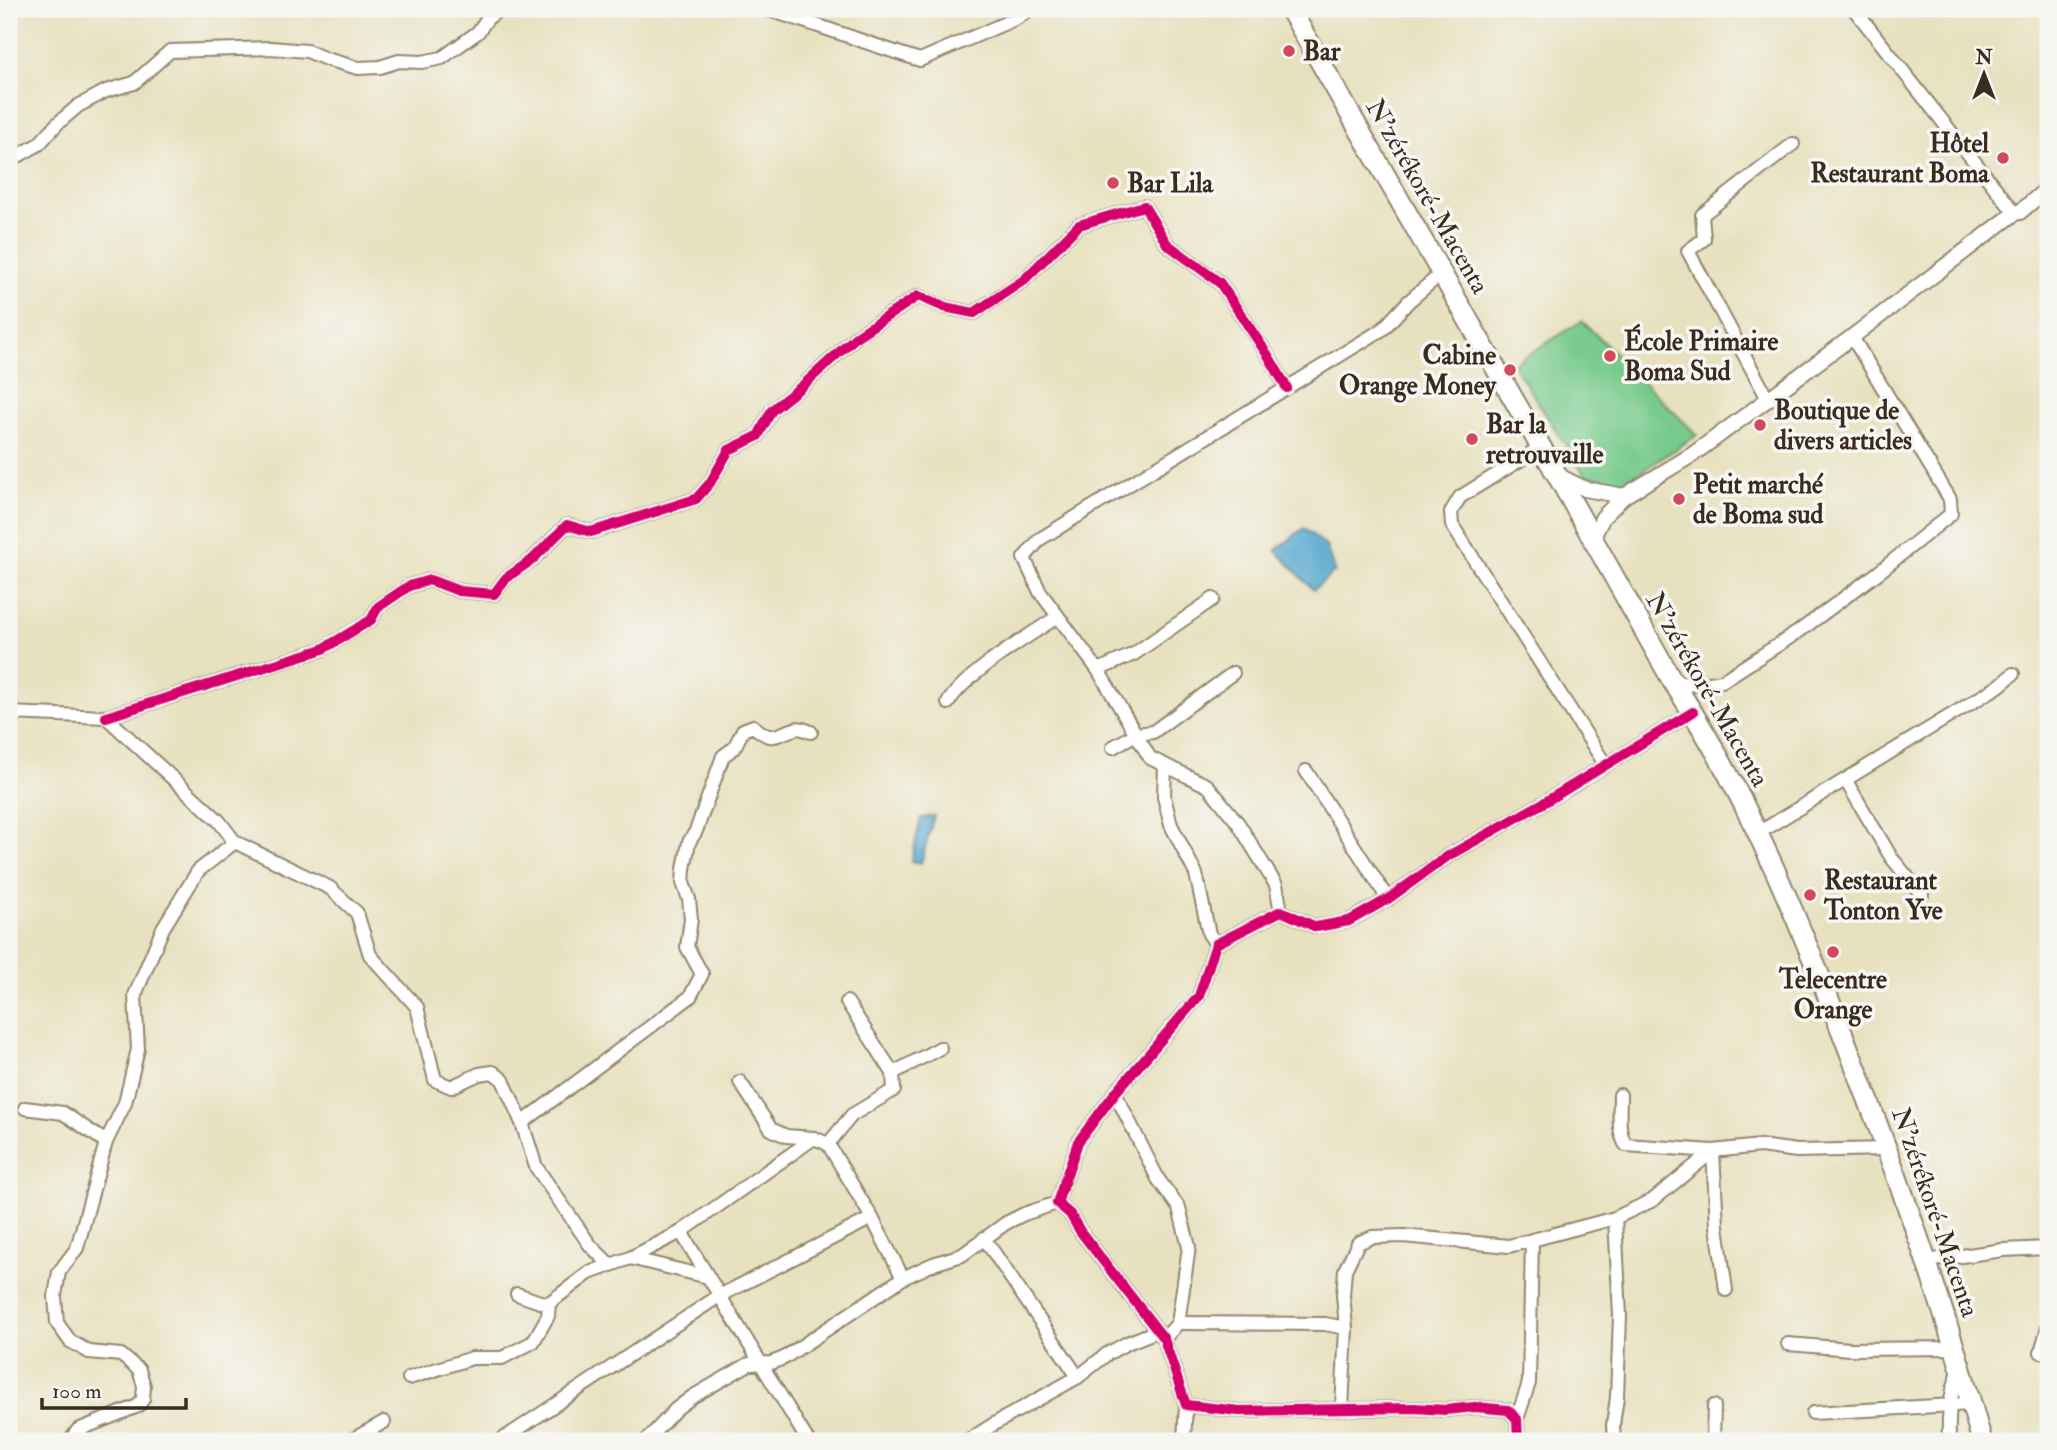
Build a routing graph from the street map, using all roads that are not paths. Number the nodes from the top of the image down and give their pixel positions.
1 (499, 9) edge
2 (765, 9) edge
3 (1030, 9) edge
4 (1290, 9) edge
5 (1854, 9) edge
6 (1793, 144) dead end
7 (9, 155) edge
8 (2048, 188) edge
9 (2015, 213) junction
10 (1442, 273) junction
11 (1852, 337) junction
12 (1287, 388) junction
13 (1768, 399) junction
14 (1541, 447) junction
15 (1558, 475) junction
16 (1624, 496) junction
17 (1592, 539) junction
18 (1213, 599) dead end
19 (1057, 617) junction
20 (1098, 670) junction
21 (1233, 673) dead end
22 (2013, 674) dead end
23 (1674, 682) junction
24 (947, 702) dead end
25 (1693, 712) junction
26 (9, 713) edge
27 (106, 717) junction
28 (811, 732) dead end
29 (1136, 734) junction
30 (1113, 747) dead end
31 (1605, 764) junction
32 (1165, 765) junction
33 (1306, 771) dead end
34 (1846, 780) junction
35 (1758, 833) junction
36 (235, 842) junction
37 (1922, 895) dead end
38 (1388, 900) junction
39 (1281, 911) junction
40 (1216, 944) junction
41 (847, 1002) dead end
42 (940, 1048) dead end
43 (893, 1073) junction
44 (740, 1082) dead end
45 (1115, 1093) junction
46 (1620, 1095) dead end
47 (24, 1108) dead end
48 (522, 1122) junction
49 (814, 1138) junction
50 (106, 1142) junction
51 (828, 1144) junction
52 (1887, 1149) junction
53 (1713, 1151) junction
54 (1057, 1203) junction
55 (872, 1218) junction
56 (1615, 1218) junction
57 (681, 1232) junction
58 (984, 1238) junction
59 (1532, 1240) junction
60 (2048, 1248) edge
61 (630, 1258) junction
62 (1927, 1261) junction
63 (610, 1265) junction
64 (708, 1277) junction
65 (903, 1278) junction
66 (1726, 1290) dead end
67 (517, 1294) dead end
68 (719, 1296) junction
69 (549, 1303) junction
70 (1178, 1323) junction
71 (2048, 1327) edge
72 (1346, 1328) junction
73 (1160, 1335) junction
74 (1788, 1344) dead end
75 (2040, 1352) dead end
76 (1958, 1357) junction
77 (760, 1362) junction
78 (1078, 1377) junction
79 (409, 1378) dead end
80 (1971, 1404) junction
81 (1186, 1405) junction
82 (1949, 1405) junction
83 (1714, 1406) dead end
84 (1342, 1409) junction
85 (1813, 1413) dead end
86 (1517, 1419) junction
87 (384, 1422) dead end
88 (70, 1441) edge
89 (350, 1441) edge
90 (500, 1441) edge
91 (646, 1441) edge
92 (808, 1441) edge
93 (967, 1441) edge
94 (1184, 1441) edge
95 (1518, 1441) edge
96 (1614, 1441) edge
97 (1713, 1441) edge
98 (1950, 1441) edge
99 (1982, 1441) edge

1 - 7 street
2 - 3 street
4 - 10 highway, N'zérékoré-Macenta
5 - 9 street
6 - 13 street
8 - 9 street
9 - 11 street
10 - 12 street
10 - 14 highway, N'zérékoré-Macenta
11 - 13 street
11 - 23 street
12 - 19 street
12 - 27 street
13 - 16 street
14 - 15 highway, N'zérékoré-Macenta
14 - 31 street
15 - 16 street
15 - 17 highway, N'zérékoré-Macenta
16 - 17 street
17 - 23 highway, N'zérékoré-Macenta
18 - 20 street
19 - 20 street
19 - 24 street
20 - 29 street
21 - 29 street
22 - 34 street
23 - 25 highway, N'zérékoré-Macenta
25 - 31 street
25 - 35 highway, N'zérékoré-Macenta
26 - 27 street
27 - 36 street
28 - 48 street
29 - 30 street
29 - 32 street
31 - 38 street
32 - 39 street
32 - 40 street
33 - 38 street
34 - 35 street
34 - 37 street
35 - 52 highway, N'zérékoré-Macenta
36 - 48 street
36 - 50 street
38 - 39 street
39 - 40 street
40 - 45 street
41 - 43 street
42 - 43 street
43 - 51 street
44 - 49 street
45 - 54 street
45 - 70 street
46 - 53 street
47 - 50 street
48 - 63 street
49 - 51 street
49 - 57 street
50 - 88 street
51 - 55 street
52 - 53 street
52 - 62 highway, N'zérékoré-Macenta
53 - 56 street
53 - 66 street
54 - 58 street
54 - 73 street
55 - 65 street
55 - 68 street
56 - 59 street
56 - 96 street
57 - 61 street
57 - 64 street
58 - 65 street
58 - 78 street
59 - 72 street
59 - 86 street
60 - 62 street
61 - 63 street
61 - 64 street
62 - 76 highway, N'zérékoré-Macenta
63 - 69 street
64 - 68 street
65 - 77 street
67 - 69 street
68 - 77 street
68 - 90 street
69 - 79 street
70 - 72 street
70 - 73 street
71 - 75 street
72 - 84 street
73 - 78 street
73 - 81 street
74 - 76 street
76 - 80 highway, N'zérékoré-Macenta
76 - 82 street
77 - 91 street
77 - 92 street
78 - 93 street
80 - 82 street
80 - 99 highway, N'zérékoré-Macenta
81 - 84 street
81 - 94 street
82 - 85 street
82 - 98 street
83 - 97 street
84 - 86 street
86 - 95 street
87 - 89 street

